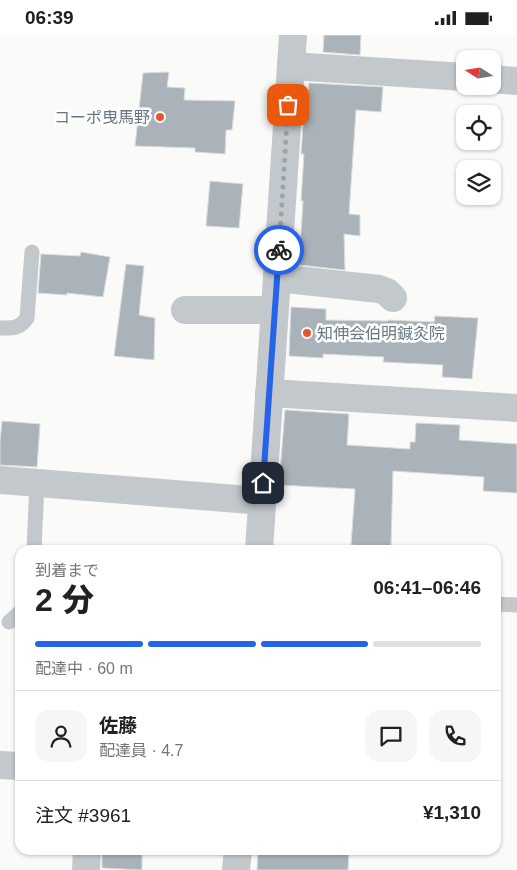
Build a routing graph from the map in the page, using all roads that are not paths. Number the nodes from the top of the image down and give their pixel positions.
1 (293, 35) edge
2 (291, 66) junction
3 (456, 76) edge
4 (501, 80) edge
5 (517, 81) edge
6 (32, 252) dead end
7 (277, 279) junction
8 (393, 298) dead end
9 (185, 310) dead end
10 (274, 310) junction
11 (0, 328) edge
12 (269, 393) junction
13 (517, 408) edge
14 (0, 480) edge
15 (37, 483) junction
16 (262, 501) junction
17 (34, 545) edge
18 (259, 545) edge
19 (501, 604) edge
20 (517, 605) edge
21 (0, 765) edge
22 (15, 766) edge
23 (87, 855) edge
24 (238, 855) edge
25 (86, 870) edge
26 (236, 870) edge

1 - 2 street
2 - 3 street
2 - 7 street
4 - 5 street
6 - 11 lane
7 - 8 street
7 - 10 street
9 - 10 street
10 - 12 street
12 - 13 street
12 - 16 street
14 - 15 street
15 - 16 street
15 - 17 lane
16 - 18 street
19 - 20 lane
21 - 22 street
23 - 25 street
24 - 26 street

